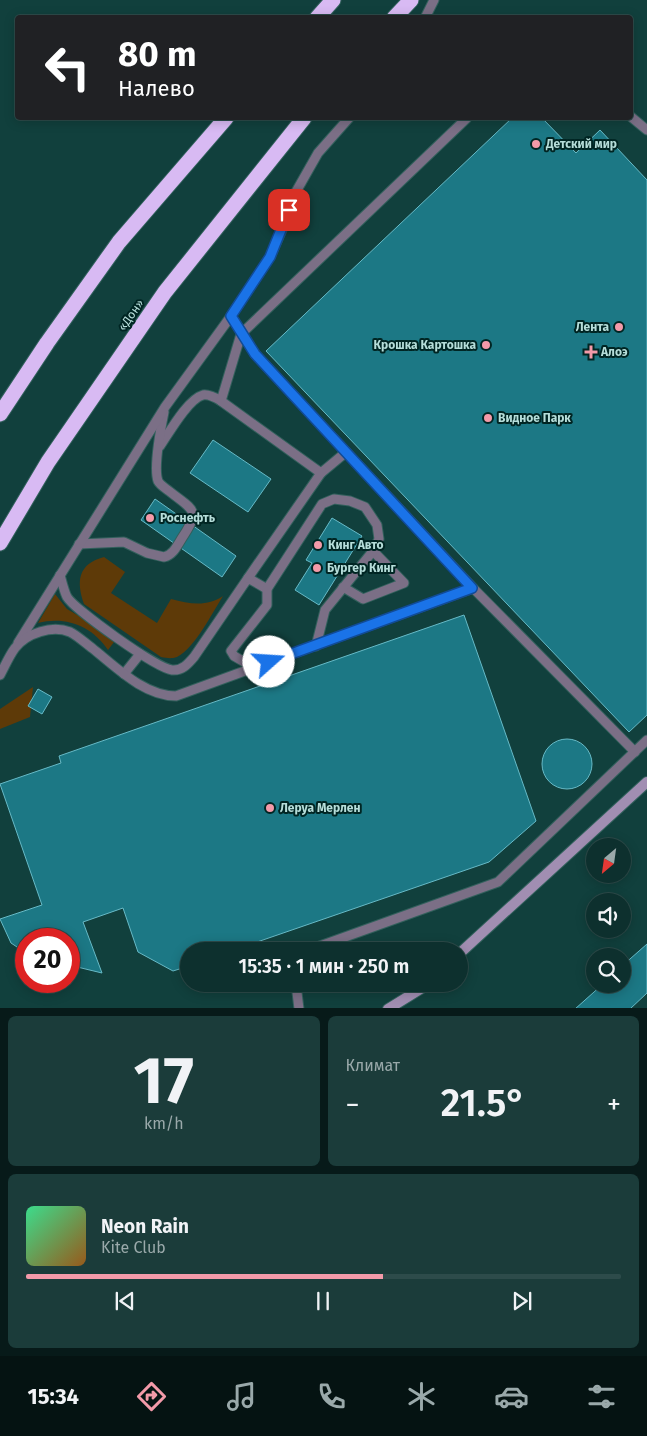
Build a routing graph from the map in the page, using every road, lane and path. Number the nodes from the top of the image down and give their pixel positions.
1 (333, 0) edge
2 (411, 0) edge
3 (434, 0) edge
4 (320, 15) edge
5 (397, 15) edge
6 (426, 15) edge
7 (633, 118) edge
8 (224, 120) edge
9 (302, 120) edge
10 (347, 120) edge
11 (464, 120) edge
12 (647, 130) edge
13 (231, 316) junction
14 (241, 334) junction
15 (221, 401) junction
16 (165, 407) junction
17 (0, 414) edge
18 (158, 448) junction
19 (345, 453) junction
20 (320, 473) junction
21 (0, 543) edge
22 (79, 544) junction
23 (373, 551) junction
24 (60, 575) junction
25 (248, 578) junction
26 (343, 587) junction
27 (472, 588) junction
28 (267, 589) junction
29 (316, 646) junction
30 (15, 648) junction
31 (140, 654) junction
32 (253, 667) junction
33 (124, 674) junction
34 (0, 675) edge
35 (647, 740) edge
36 (635, 752) junction
37 (647, 782) edge
38 (331, 942) edge
39 (468, 946) edge
40 (297, 992) edge
41 (414, 992) edge
42 (417, 992) edge
43 (300, 1008) edge
44 (388, 1008) edge
45 (400, 1008) edge

1 - 4 highway
2 - 5 highway
3 - 6 lane
7 - 12 lane
8 - 17 highway
9 - 21 highway, «Дон»
10 - 13 lane
11 - 14 lane
13 - 14 lane
13 - 16 lane
14 - 15 lane
14 - 19 lane
15 - 18 lane
15 - 20 lane
16 - 18 lane
16 - 22 lane
18 - 22 lane
19 - 20 lane
19 - 27 lane
20 - 25 lane
22 - 24 lane
23 - 26 lane
23 - 26 lane
23 - 28 lane
24 - 30 lane
24 - 31 lane
25 - 28 lane
25 - 31 lane
26 - 29 lane
27 - 29 lane
27 - 36 lane
28 - 32 lane
29 - 32 lane
30 - 33 lane
30 - 34 lane
31 - 33 lane
32 - 33 lane
35 - 36 lane
36 - 38 lane
37 - 39 main road
40 - 43 lane
41 - 44 main road
42 - 45 main road

